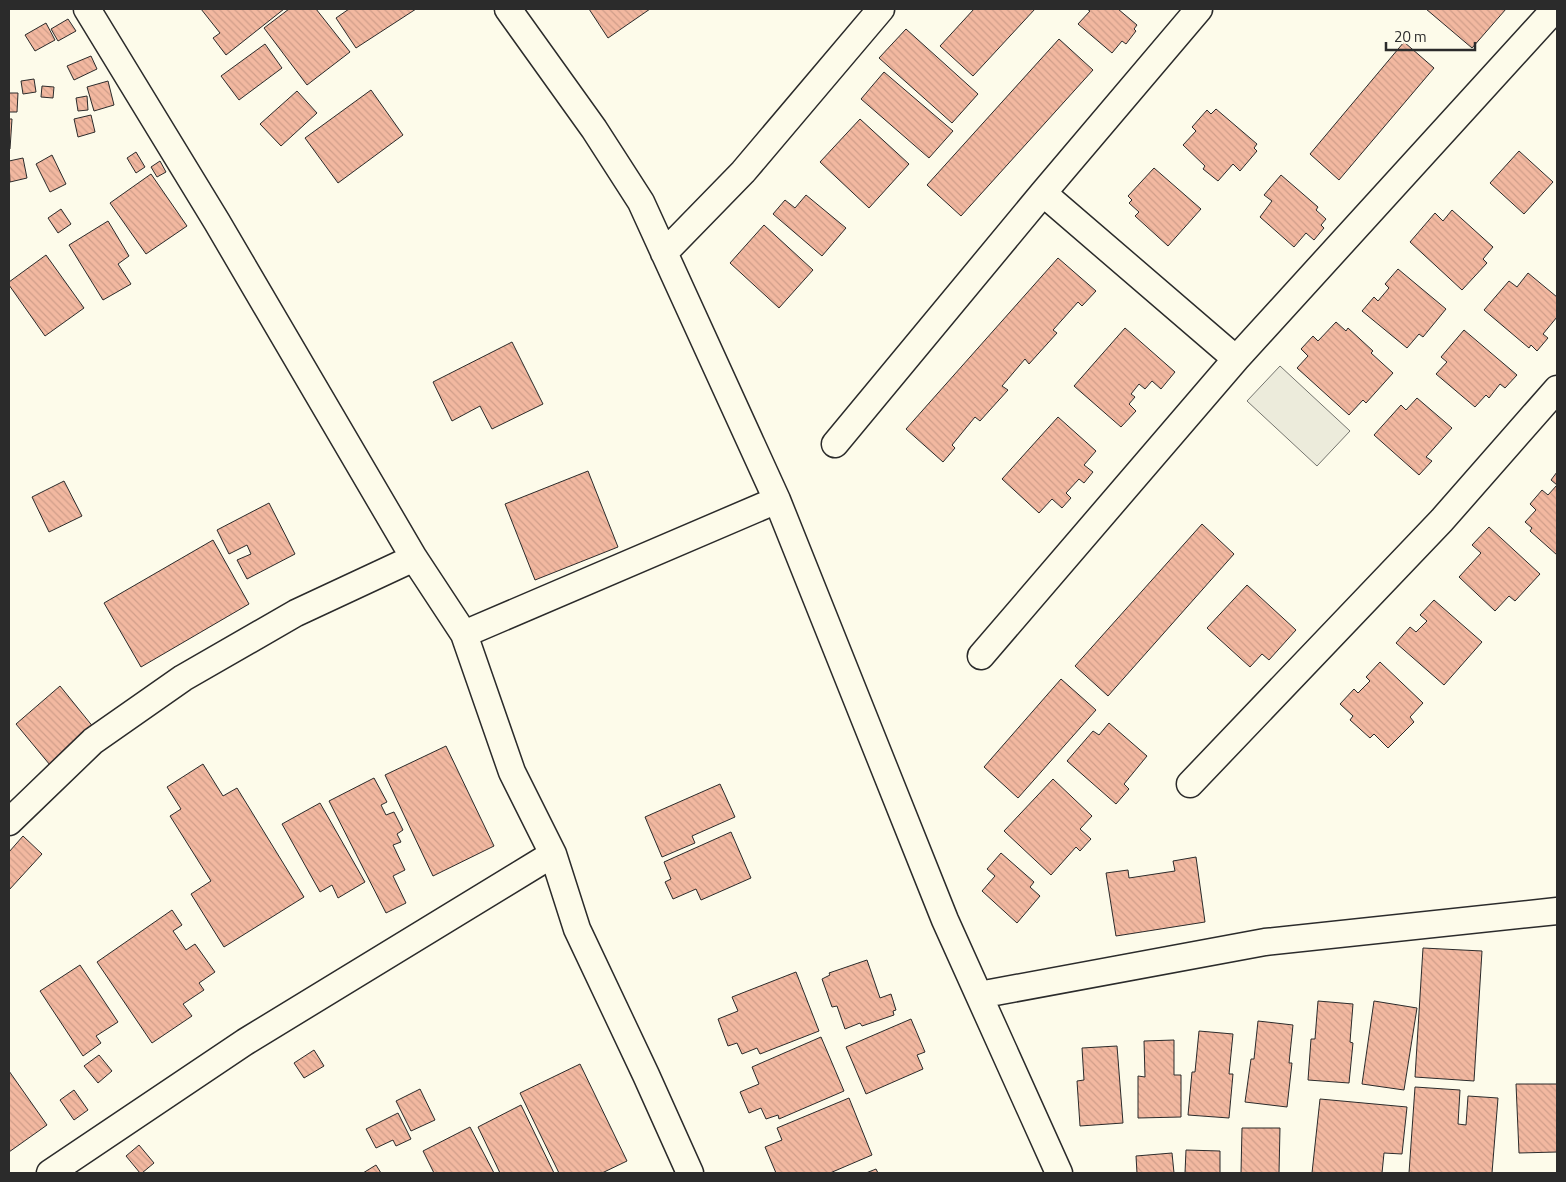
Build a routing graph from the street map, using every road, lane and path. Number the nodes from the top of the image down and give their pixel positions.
1 (87, 9) edge
2 (508, 9) edge
3 (881, 9) edge
4 (1198, 9) edge
5 (1555, 9) edge
6 (1043, 192) junction
7 (664, 253) junction
8 (1236, 359) junction
9 (1557, 389) edge
10 (835, 444) dead end
11 (777, 500) junction
12 (414, 558) junction
13 (464, 634) junction
14 (981, 656) dead end
15 (1190, 784) dead end
16 (9, 822) edge
17 (553, 854) junction
18 (1557, 912) edge
19 (979, 995) junction
20 (50, 1173) edge
21 (690, 1173) edge
22 (1059, 1173) edge

1 - 12 street
2 - 7 street
3 - 7 street
4 - 6 street
5 - 8 street
6 - 8 street
6 - 10 street
7 - 11 street
8 - 14 street
9 - 15 street
11 - 13 street
11 - 19 street
12 - 13 street
12 - 16 street
13 - 17 street
17 - 20 street
17 - 21 street
18 - 19 street
19 - 22 street

